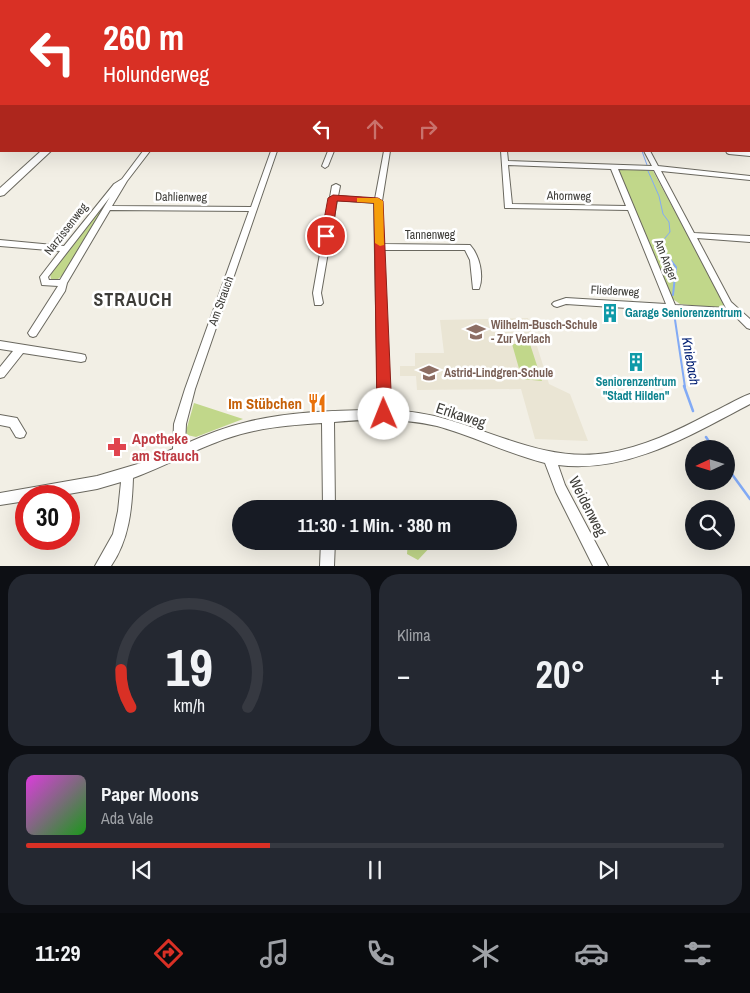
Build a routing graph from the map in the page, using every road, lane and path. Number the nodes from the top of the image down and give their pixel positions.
1 (46, 152) edge
2 (146, 152) edge
3 (274, 152) edge
4 (331, 152) edge
5 (387, 152) edge
6 (504, 152) edge
7 (647, 152) edge
8 (729, 152) edge
9 (750, 154) edge
10 (505, 164) junction
11 (325, 166) dead end
12 (613, 166) junction
13 (655, 168) junction
14 (750, 178) edge
15 (124, 180) junction
16 (336, 186) dead end
17 (0, 193) edge
18 (333, 198) junction
19 (378, 201) junction
20 (508, 206) joint
21 (107, 208) junction
22 (631, 208) junction
23 (254, 210) junction
24 (691, 235) junction
25 (750, 239) edge
26 (0, 243) edge
27 (380, 247) junction
28 (67, 249) junction
29 (63, 283) junction
30 (476, 287) dead end
31 (318, 304) dead end
32 (557, 304) dead end
33 (671, 306) junction
34 (734, 312) junction
35 (750, 325) edge
36 (33, 333) dead end
37 (0, 346) edge
38 (21, 349) junction
39 (81, 358) dead end
40 (0, 374) edge
41 (750, 399) edge
42 (384, 414) junction
43 (328, 417) junction
44 (0, 420) edge
45 (20, 433) dead end
46 (179, 452) junction
47 (550, 459) junction
48 (127, 474) junction
49 (0, 499) edge
50 (328, 500) edge
51 (328, 550) edge
52 (102, 566) edge
53 (328, 566) edge
54 (601, 566) edge

1 - 17 street
2 - 15 street, Narzissenweg
3 - 23 street, Am Strauch
4 - 11 street
5 - 19 street
6 - 10 street
7 - 13 street
8 - 9 street
10 - 12 street
10 - 20 street
12 - 13 street
12 - 22 street, Am Anger
13 - 14 street
13 - 24 street
15 - 21 street, Narzissenweg
15 - 28 street, Narzissenweg
16 - 18 street
18 - 19 street
18 - 31 street
19 - 27 street
20 - 22 street, Ahornweg
21 - 23 street, Dahlienweg
21 - 29 street, Narzissenweg
22 - 33 street, Am Anger
23 - 46 street, Am Strauch
24 - 25 street
24 - 34 street
26 - 28 street
27 - 30 street, Tannenweg
27 - 42 street
28 - 29 street, Narzissenweg
29 - 36 street, Narzissenweg
32 - 33 street, Fliederweg
33 - 34 street
34 - 35 street
37 - 38 street
38 - 39 street
38 - 40 street
41 - 47 street, Erikaweg
42 - 43 street, Erikaweg
42 - 47 street, Erikaweg
43 - 46 street, Erikaweg
43 - 50 street
44 - 45 street
46 - 48 street, Erikaweg
47 - 54 street, Weidenweg
48 - 49 street, Erikaweg
48 - 52 street
51 - 53 street

